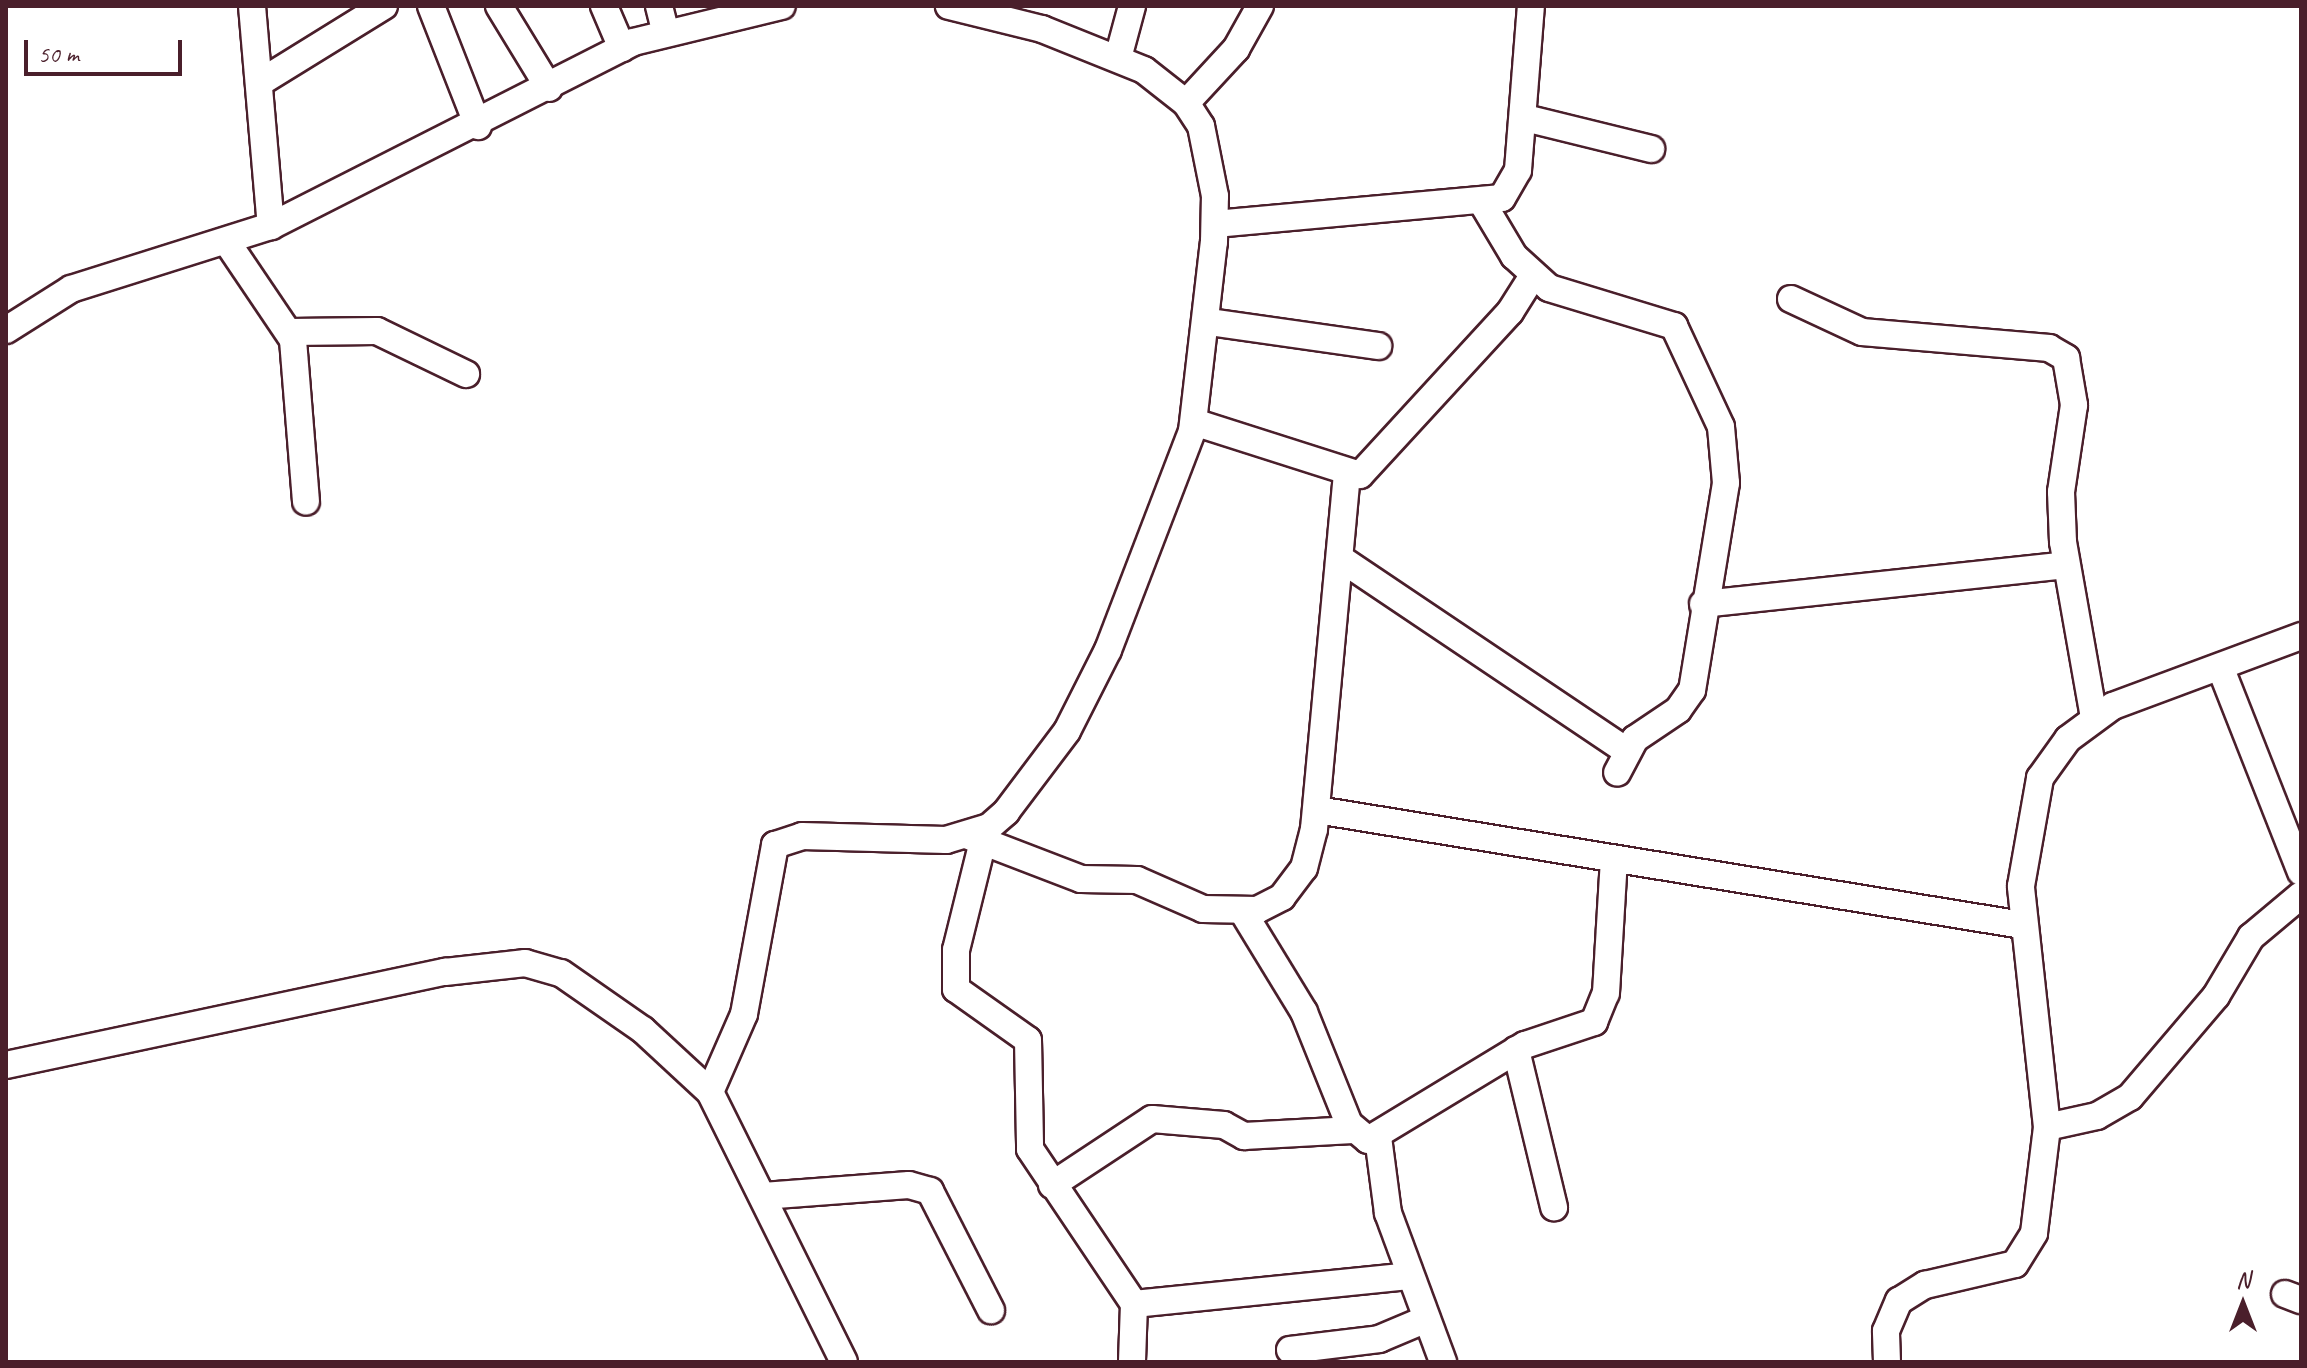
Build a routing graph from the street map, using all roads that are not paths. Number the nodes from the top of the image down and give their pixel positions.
1 (252, 6) edge
2 (384, 6) edge
3 (431, 6) edge
4 (499, 6) edge
5 (604, 6) edge
6 (782, 6) edge
7 (949, 6) edge
8 (1132, 6) edge
9 (1260, 6) edge
10 (1531, 6) edge
11 (662, 18) edge
12 (622, 48) junction
13 (1118, 58) junction
14 (264, 80) junction
15 (549, 88) junction
16 (1186, 103) junction
17 (1525, 118) junction
18 (478, 126) junction
19 (1651, 149) dead end
20 (1483, 204) junction
21 (1215, 224) junction
22 (271, 226) junction
23 (227, 242) junction
24 (1532, 277) junction
25 (1791, 299) dead end
26 (1209, 322) junction
27 (6, 330) edge
28 (290, 332) junction
29 (1378, 346) dead end
30 (466, 374) dead end
31 (1194, 422) junction
32 (1347, 475) junction
33 (306, 501) dead end
34 (1344, 561) junction
35 (2065, 565) junction
36 (1703, 604) junction
37 (2301, 636) edge
38 (2221, 669) junction
39 (2094, 718) junction
40 (1317, 810) junction
41 (975, 840) junction
42 (1614, 859) junction
43 (2301, 872) edge
44 (2301, 895) edge
45 (1243, 912) junction
46 (2022, 925) junction
47 (1516, 1050) junction
48 (6, 1065) edge
49 (710, 1092) junction
50 (2047, 1127) junction
51 (1366, 1134) junction
52 (1052, 1185) junction
53 (763, 1196) junction
54 (1554, 1207) dead end
55 (1409, 1276) junction
56 (1134, 1304) junction
57 (991, 1310) dead end
58 (1424, 1320) junction
59 (1290, 1350) dead end
60 (844, 1362) edge
61 (1132, 1362) edge
62 (1443, 1362) edge
63 (1887, 1362) edge

1 - 14 street
2 - 14 street
3 - 18 street
4 - 15 street
5 - 12 street
6 - 11 street
7 - 13 street
8 - 13 street
9 - 16 street
10 - 17 street
11 - 12 street
12 - 15 street
13 - 16 street
14 - 22 street
15 - 18 street
16 - 21 street
17 - 19 street
17 - 20 street
18 - 22 street
20 - 21 street
20 - 24 street
21 - 26 street
22 - 23 street
23 - 27 street
23 - 28 street
24 - 32 street
24 - 36 street
25 - 35 street
26 - 29 street
26 - 31 street
28 - 30 street
28 - 33 street
31 - 32 street
31 - 41 street
32 - 34 street
34 - 36 street
34 - 40 street
35 - 36 street
35 - 39 street
37 - 38 street
38 - 39 street
38 - 43 street
39 - 46 street
40 - 42 street
40 - 45 street
41 - 45 street
41 - 49 street
41 - 52 street
42 - 46 street
42 - 47 street
44 - 50 street
45 - 51 street
46 - 50 street
47 - 51 street
47 - 54 street
48 - 49 street
49 - 53 street
50 - 63 street
51 - 52 street
51 - 55 street
52 - 56 street
53 - 57 street
53 - 60 street
55 - 56 street
55 - 58 street
56 - 61 street
58 - 59 street
58 - 62 street

